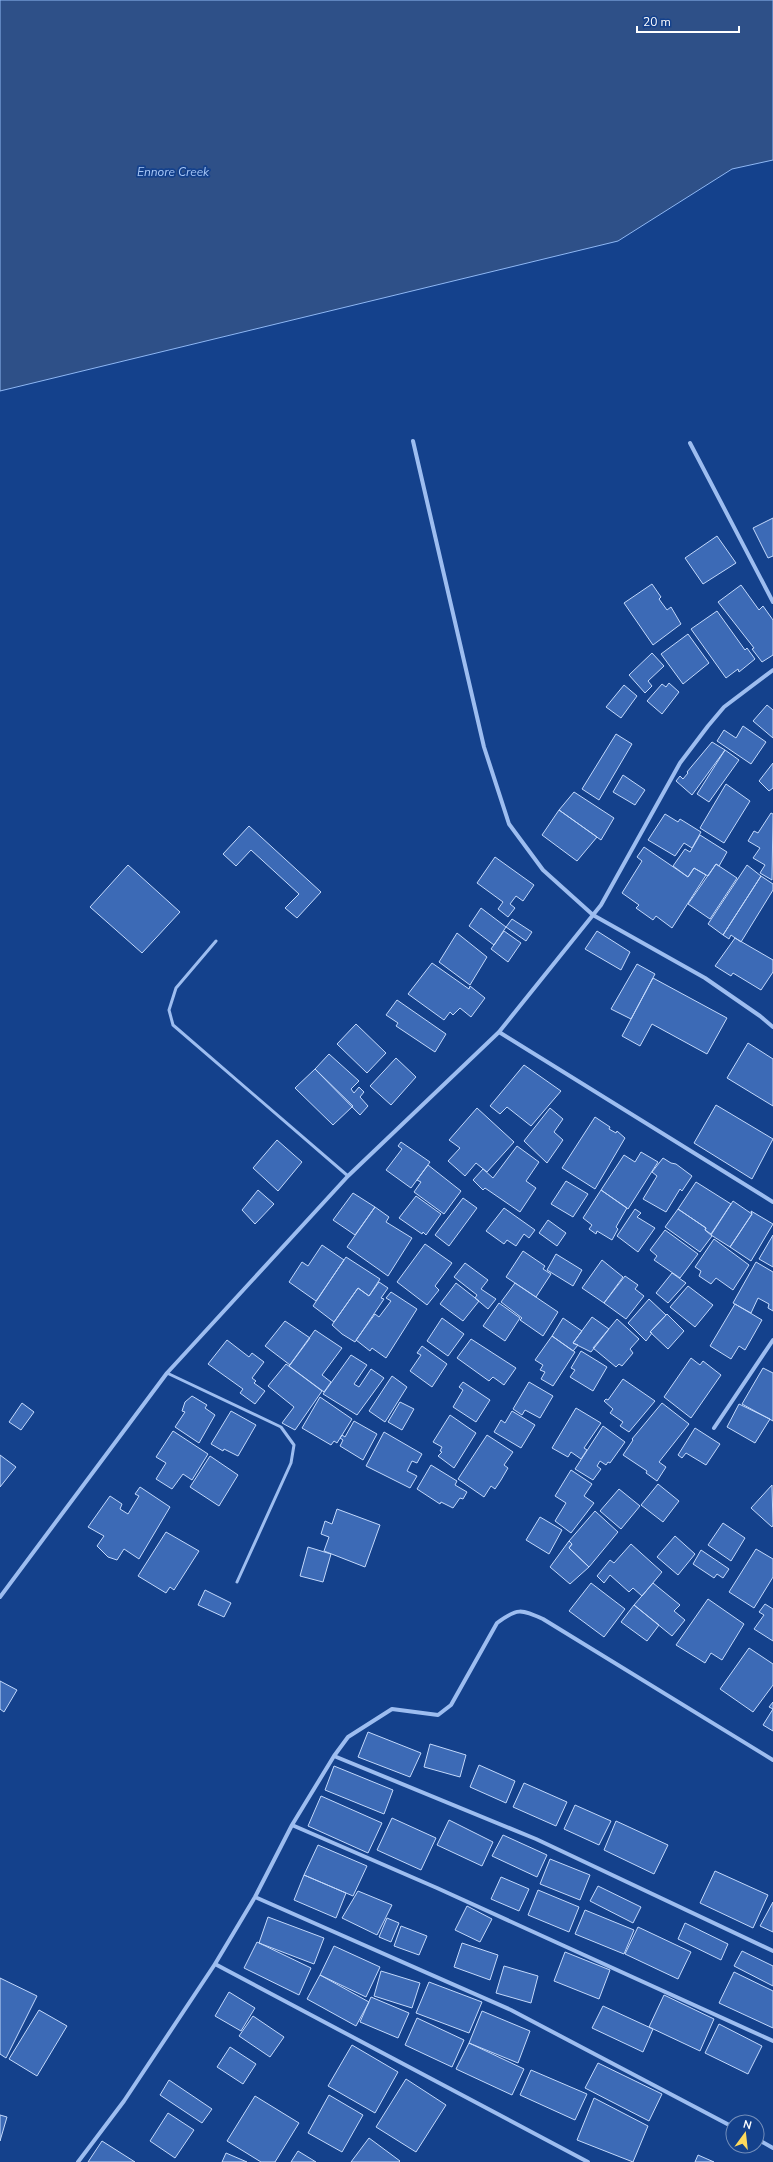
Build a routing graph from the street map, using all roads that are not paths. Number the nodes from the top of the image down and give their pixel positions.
1 (413, 441) dead end
2 (690, 444) dead end
3 (773, 602) edge
4 (773, 670) edge
5 (593, 915) junction
6 (216, 941) dead end
7 (773, 1027) edge
8 (499, 1032) junction
9 (348, 1176) junction
10 (773, 1202) edge
11 (773, 1340) edge
12 (167, 1373) junction
13 (714, 1428) dead end
14 (237, 1582) dead end
15 (0, 1597) edge
16 (334, 1756) junction
17 (773, 1760) edge
18 (292, 1826) junction
19 (255, 1897) junction
20 (773, 1951) edge
21 (215, 1964) junction
22 (773, 2042) edge
23 (725, 2122) edge
24 (78, 2162) edge
25 (588, 2162) edge

1 - 5 street
2 - 3 street
4 - 5 street
5 - 7 street
5 - 8 street
6 - 9 lane
8 - 9 street
8 - 10 street
9 - 12 street
11 - 13 street
12 - 14 lane
12 - 15 street
16 - 17 street
16 - 18 street
16 - 20 street
18 - 19 street
18 - 22 street
19 - 21 street
19 - 23 street
21 - 24 street
21 - 25 street

